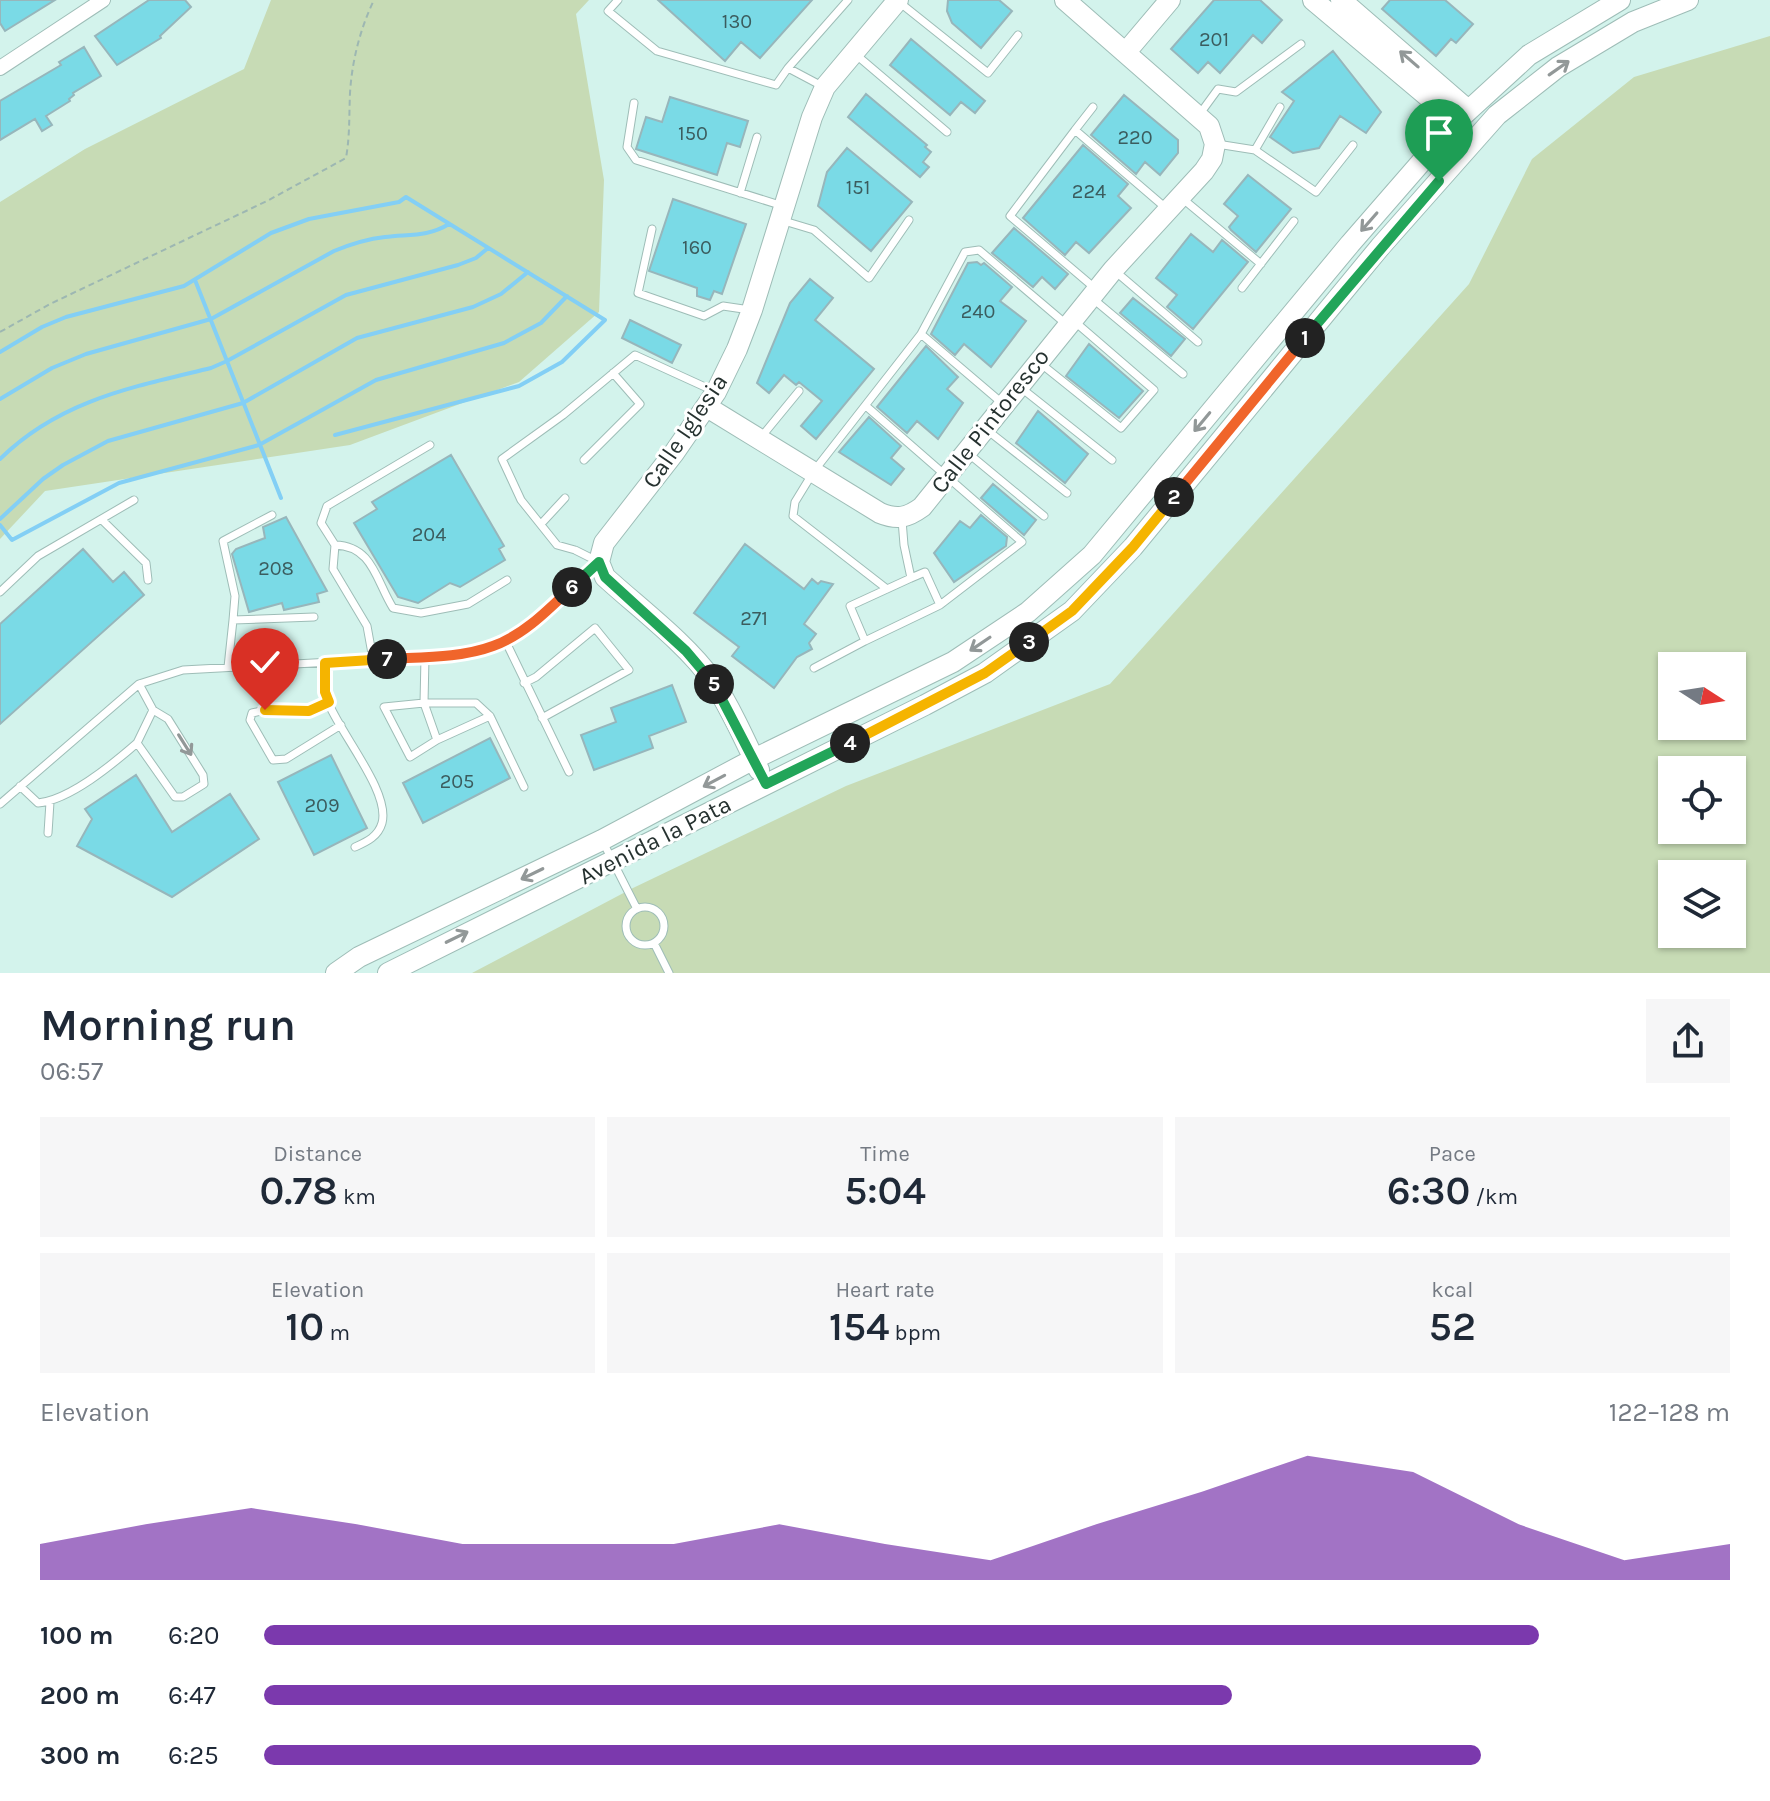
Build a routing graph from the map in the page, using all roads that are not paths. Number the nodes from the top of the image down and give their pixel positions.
1 (103, 0) edge
2 (618, 0) edge
3 (848, 0) edge
4 (898, 0) edge
5 (1065, 0) edge
6 (1170, 0) edge
7 (1313, 0) edge
8 (1620, 0) edge
9 (1688, 0) edge
10 (1352, 3) edge
11 (1018, 35) dead end
12 (1301, 44) dead end
13 (852, 52) junction
14 (1126, 52) junction
15 (0, 68) edge
16 (788, 68) junction
17 (825, 87) junction
18 (634, 103) dead end
19 (1093, 107) dead end
20 (1280, 107) dead end
21 (1497, 115) junction
22 (1198, 116) junction
23 (1462, 116) junction
24 (1075, 130) junction
25 (947, 132) dead end
26 (757, 137) dead end
27 (1215, 144) junction
28 (1353, 145) dead end
29 (1255, 150) junction
30 (740, 193) junction
31 (1175, 204) junction
32 (783, 213) junction
33 (909, 220) dead end
34 (1294, 221) dead end
35 (652, 229) dead end
36 (1261, 264) junction
37 (1113, 270) junction
38 (1242, 288) dead end
39 (1094, 293) junction
40 (752, 310) junction
41 (1070, 322) junction
42 (921, 334) junction
43 (1198, 342) dead end
44 (1037, 361) junction
45 (613, 373) junction
46 (1183, 374) dead end
47 (1018, 386) junction
48 (799, 391) dead end
49 (712, 399) junction
50 (1004, 404) junction
51 (866, 406) junction
52 (986, 429) junction
53 (761, 438) junction
54 (430, 445) dead end
55 (967, 452) junction
56 (584, 460) dead end
57 (1112, 460) dead end
58 (814, 471) junction
59 (947, 478) junction
60 (1067, 493) dead end
61 (565, 498) dead end
62 (134, 500) dead end
63 (272, 515) dead end
64 (1044, 516) dead end
65 (902, 518) junction
66 (102, 520) junction
67 (541, 524) junction
68 (335, 545) junction
69 (599, 562) junction
70 (911, 578) junction
71 (148, 580) dead end
72 (507, 580) dead end
73 (887, 589) junction
74 (0, 592) edge
75 (940, 605) junction
76 (314, 617) dead end
77 (233, 620) junction
78 (505, 640) junction
79 (865, 641) junction
80 (425, 657) junction
81 (373, 659) junction
82 (325, 663) junction
83 (228, 667) junction
84 (814, 668) dead end
85 (524, 683) junction
86 (139, 684) junction
87 (329, 702) junction
88 (424, 703) junction
89 (153, 710) junction
90 (490, 716) junction
91 (542, 718) junction
92 (341, 725) junction
93 (437, 740) junction
94 (137, 743) junction
95 (754, 759) junction
96 (569, 772) dead end
97 (766, 784) junction
98 (20, 786) junction
99 (524, 787) dead end
100 (50, 802) junction
101 (0, 804) edge
102 (48, 833) dead end
103 (602, 840) junction
104 (355, 847) dead end
105 (613, 862) junction
106 (637, 909) junction
107 (654, 943) junction
108 (336, 973) edge
109 (388, 973) edge
110 (669, 973) edge

1 - 15 street
2 - 16 lane
3 - 16 lane
4 - 11 lane
4 - 13 main road, Calle Iglesia
5 - 14 main road
6 - 14 main road
7 - 23 main road
8 - 23 main road, Avenida la Pata
21 -> 9 main road, Avenida la Pata
23 -> 10 main road
12 - 22 lane
13 - 17 main road, Calle Iglesia
13 - 25 lane
14 - 22 main road
16 - 17 lane
17 - 32 main road, Calle Iglesia
18 - 30 lane
19 - 24 lane
20 - 29 lane
21 - 23 main road
21 - 97 main road, Avenida la Pata
22 - 27 main road
23 -> 95 main road, Avenida la Pata
24 - 31 lane
24 - 39 lane
26 - 30 lane
27 - 29 lane
27 - 31 main road, Calle Pintoresco
28 - 29 lane
30 - 32 lane
31 - 36 lane
31 - 37 main road, Calle Pintoresco
32 - 33 lane
32 - 40 main road, Calle Iglesia
34 - 36 lane
35 - 40 lane
36 - 38 lane
37 - 39 main road, Calle Pintoresco
37 - 43 lane
39 - 41 main road, Calle Pintoresco
39 - 46 lane
40 - 49 main road, Calle Iglesia
41 - 42 lane
41 - 44 main road, Calle Pintoresco
41 - 44 lane
42 - 50 lane
42 - 51 lane
44 - 47 main road, Calle Pintoresco
45 - 49 lane
45 - 56 lane
45 - 67 lane
47 - 50 main road, Calle Pintoresco
47 - 57 lane
48 - 53 lane
49 - 53 main road
49 - 69 main road, Calle Iglesia
50 - 52 main road, Calle Pintoresco
51 - 58 lane
51 - 59 lane
52 - 55 main road, Calle Pintoresco
52 - 60 lane
53 - 58 main road
54 - 68 lane
55 - 59 main road, Calle Pintoresco
55 - 64 lane
58 - 65 main road
58 - 73 lane
59 - 65 main road, Calle Pintoresco
59 - 75 lane
61 - 67 lane
62 - 66 lane
63 - 77 lane
65 - 70 lane
66 - 71 lane
66 - 74 lane
67 - 69 lane
68 - 72 lane
68 - 81 lane
69 - 78 lane
69 - 95 main road
70 - 73 lane
70 - 75 lane
73 - 79 lane
75 - 79 lane
76 - 77 lane
77 - 83 lane
78 - 80 lane
78 - 85 lane
79 - 84 lane
80 - 81 lane
80 - 88 lane
81 - 82 lane
82 - 83 lane
82 - 87 lane
83 - 86 lane
85 - 91 lane
85 - 91 lane
86 - 89 lane
86 - 98 lane
87 - 92 lane
87 - 92 lane
88 - 90 lane
88 - 93 lane
88 - 93 lane
89 - 94 lane
89 -> 94 lane
90 - 93 lane
90 - 99 lane
91 - 96 lane
92 - 104 lane
94 - 100 lane
95 - 97 main road
95 -> 103 main road, Avenida la Pata
97 - 105 main road, Avenida la Pata
98 - 100 lane
98 - 101 lane
100 - 102 lane
103 - 105 lane
103 -> 108 main road, Avenida la Pata
105 - 106 lane
109 -> 105 main road, Avenida la Pata
106 - 107 lane
106 - 107 lane
107 - 110 lane

